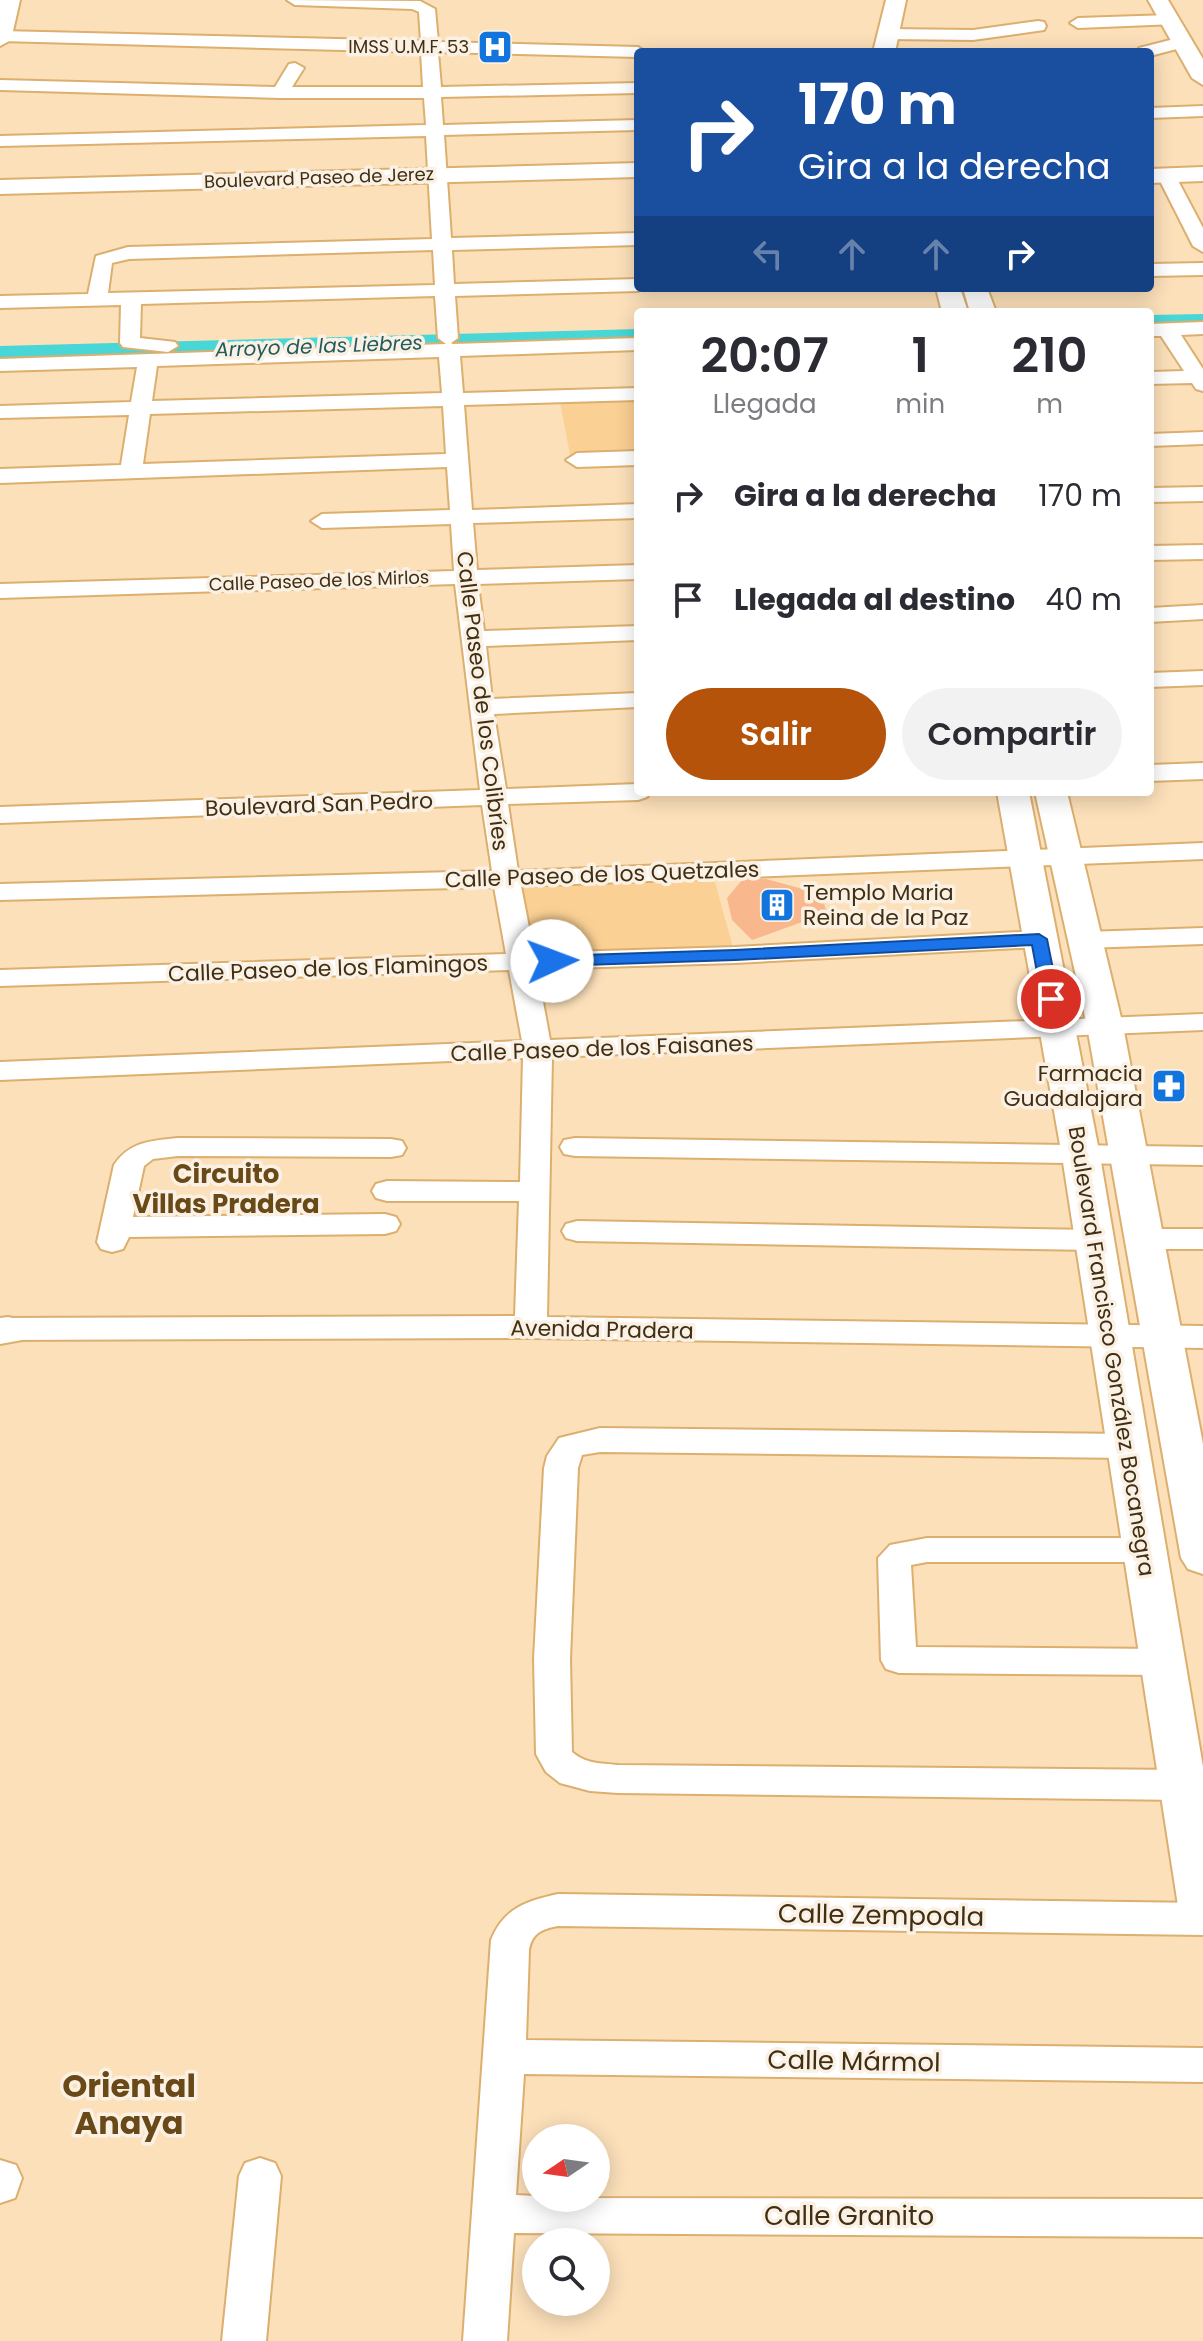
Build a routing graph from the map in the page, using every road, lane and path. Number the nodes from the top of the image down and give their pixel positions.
1 (10, 0) edge
2 (295, 0) edge
3 (1158, 0) edge
4 (885, 3) edge
5 (1170, 20) junction
6 (1078, 23) dead end
7 (1038, 26) dead end
8 (0, 38) edge
9 (1182, 42) junction
10 (886, 43) edge
11 (432, 47) junction
12 (868, 48) edge
13 (1154, 50) edge
14 (634, 52) edge
15 (295, 68) dead end
16 (1203, 78) edge
17 (0, 85) edge
18 (634, 88) edge
19 (280, 93) junction
20 (433, 93) junction
21 (1203, 111) edge
22 (1154, 113) edge
23 (634, 125) edge
24 (436, 130) junction
25 (0, 141) edge
26 (1203, 158) edge
27 (634, 170) edge
28 (1155, 170) edge
29 (1203, 174) edge
30 (440, 183) junction
31 (0, 187) edge
32 (634, 188) edge
33 (0, 205) edge
34 (634, 239) edge
35 (441, 244) junction
36 (1203, 246) edge
37 (1203, 269) edge
38 (1154, 270) edge
39 (634, 285) edge
40 (443, 290) junction
41 (97, 298) junction
42 (131, 298) junction
43 (0, 302) edge
44 (1203, 315) edge
45 (1156, 325) edge
46 (1203, 328) edge
47 (634, 332) edge
48 (448, 343) junction
49 (634, 344) edge
50 (148, 360) junction
51 (0, 365) edge
52 (1154, 378) edge
53 (1199, 381) edge
54 (634, 394) edge
55 (453, 398) junction
56 (141, 409) junction
57 (0, 412) edge
58 (1203, 438) edge
59 (1154, 440) edge
60 (634, 458) edge
61 (457, 460) junction
62 (577, 460) dead end
63 (131, 473) junction
64 (0, 476) edge
65 (1203, 494) edge
66 (1154, 495) edge
67 (634, 511) edge
68 (461, 516) junction
69 (322, 521) dead end
70 (1203, 552) edge
71 (1154, 553) edge
72 (634, 572) edge
73 (466, 577) junction
74 (0, 591) edge
75 (1203, 612) edge
76 (1154, 615) edge
77 (634, 633) edge
78 (474, 639) junction
79 (1203, 678) edge
80 (1154, 680) edge
81 (634, 700) edge
82 (481, 707) junction
83 (1203, 751) edge
84 (1154, 752) edge
85 (1203, 771) edge
86 (634, 772) edge
87 (1154, 773) edge
88 (493, 788) junction
89 (634, 792) edge
90 (0, 795) edge
91 (1014, 796) edge
92 (1052, 796) edge
93 (0, 815) edge
94 (1203, 851) edge
95 (1065, 857) junction
96 (1024, 858) junction
97 (506, 879) junction
98 (0, 892) edge
99 (1203, 936) edge
100 (1039, 939) junction
101 (1085, 940) junction
102 (522, 962) junction
103 (0, 978) edge
104 (1203, 1022) edge
105 (1105, 1026) junction
106 (1056, 1029) junction
107 (538, 1051) junction
108 (0, 1071) edge
109 (575, 1147) dead end
110 (1081, 1156) junction
111 (1130, 1156) junction
112 (1203, 1156) edge
113 (387, 1191) junction
114 (536, 1192) junction
115 (577, 1231) dead end
116 (1142, 1239) junction
117 (1203, 1239) edge
118 (1095, 1240) junction
119 (531, 1327) junction
120 (3, 1330) edge
121 (1111, 1337) junction
122 (1161, 1337) junction
123 (1203, 1337) edge
124 (1130, 1446) junction
125 (1193, 1446) edge
126 (1146, 1550) junction
127 (1202, 1550) edge
128 (1164, 1662) junction
129 (1184, 1785) junction
130 (1203, 1912) edge
131 (1203, 1919) edge
132 (505, 2057) junction
133 (1203, 2065) edge
134 (260, 2176) dead end
135 (494, 2214) junction
136 (1203, 2218) edge
137 (244, 2341) edge
138 (485, 2341) edge

1 - 8 main road
2 - 11 street, Calle Paseo de los Colibríes
3 - 5 main road
4 - 10 main road
4 - 12 main road
5 - 6 street
5 - 9 main road
7 - 10 street
8 - 11 street
9 - 13 street
9 - 16 main road
11 - 14 street
11 - 20 street, Calle Paseo de los Colibríes
15 - 19 street
17 - 19 street
18 - 20 street
19 - 20 street
20 - 24 street, Calle Paseo de los Colibríes
21 - 22 street
23 - 24 street
24 - 25 street
24 - 30 street, Calle Paseo de los Colibríes
26 - 28 main road
27 - 30 main road, Boulevard Paseo de Jerez
28 - 29 main road
28 - 36 street
30 - 31 main road, Boulevard Paseo de Jerez
30 - 32 main road, Boulevard Paseo de Jerez
30 - 33 main road, Boulevard Paseo de Jerez
30 - 35 street, Calle Paseo de los Colibríes
34 - 35 street
35 - 40 street, Calle Paseo de los Colibríes
35 - 41 street
37 - 38 street
39 - 40 street
40 - 42 street
40 - 48 street, Calle Paseo de los Colibríes
41 - 42 street
41 - 43 street
42 - 48 street
44 - 45 street
45 - 46 street
45 - 53 street
47 - 48 street
48 - 49 street
48 - 50 street
48 - 55 street, Calle Paseo de los Colibríes
50 - 51 street
50 - 56 street
52 - 53 street
54 - 55 street
55 - 56 street
55 - 61 street, Calle Paseo de los Colibríes
56 - 57 street
56 - 63 street
58 - 59 street
60 - 62 street
61 - 63 street
61 - 68 street, Calle Paseo de los Colibríes
63 - 64 street
65 - 66 street
67 - 68 street
68 - 69 street
68 - 73 street, Calle Paseo de los Colibríes
70 - 71 street
72 - 73 street, Calle Paseo de los Mirlos
73 - 74 street, Calle Paseo de los Mirlos
73 - 78 street, Calle Paseo de los Colibríes
75 - 76 street
77 - 78 street
78 - 82 street, Calle Paseo de los Colibríes
79 - 80 street
81 - 82 street
82 - 88 street, Calle Paseo de los Colibríes
83 - 84 street
85 - 87 street
86 - 88 street, Boulevard San Pedro
88 - 89 street, Boulevard San Pedro
88 - 90 street, Boulevard San Pedro
88 - 93 street, Boulevard San Pedro
88 - 97 street, Calle Paseo de los Colibríes
91 - 96 main road, Boulevard Francisco González Bocanegra
92 - 95 main road
94 - 95 street, Calle Paseo de los Quetzales
95 - 96 street, Calle Paseo de los Quetzales
95 - 101 main road
96 - 97 street, Calle Paseo de los Quetzales
96 - 100 main road, Boulevard Francisco González Bocanegra
97 - 98 street, Calle Paseo de los Quetzales
97 - 102 street, Calle Paseo de los Colibríes
99 - 101 street
100 - 102 street, Calle Paseo de los Flamingos
100 - 106 main road, Boulevard Francisco González Bocanegra
101 - 105 main road
102 - 103 street, Calle Paseo de los Flamingos
102 - 107 street, Calle Paseo de los Colibríes
104 - 105 street, Calle Paseo de los Faisanes
105 - 106 street, Calle Paseo de los Faisanes
105 - 111 main road
106 - 107 street, Calle Paseo de los Faisanes
106 - 110 main road, Boulevard Francisco González Bocanegra
107 - 108 street, Calle Paseo de los Faisanes
107 - 114 street, Calle Paseo de los Colibríes
109 - 110 street
110 - 111 street
110 - 118 main road, Boulevard Francisco González Bocanegra
111 - 112 street
111 - 116 main road
113 - 113 street
113 - 114 street
114 - 119 street, Calle Paseo de los Colibríes
115 - 118 street
116 - 117 street
116 - 122 main road
118 - 121 main road, Boulevard Francisco González Bocanegra
119 - 120 street, Avenida Pradera
119 - 121 street, Avenida Pradera
121 - 122 street, Avenida Pradera
121 - 124 main road, Boulevard Francisco González Bocanegra
122 - 123 street, Avenida Pradera
122 - 125 main road
124 - 126 main road, Boulevard Francisco González Bocanegra
124 - 129 street
125 - 127 main road
126 - 128 main road, Boulevard Francisco González Bocanegra
126 - 128 street
128 - 129 main road, Boulevard Francisco González Bocanegra
129 - 130 main road, Boulevard Francisco González Bocanegra
131 - 132 street, Calle Zempoala
132 - 133 street, Calle Mármol
132 - 135 street, Calle Zempoala
134 - 137 street
135 - 136 street, Calle Granito
135 - 138 street, Calle Zempoala

